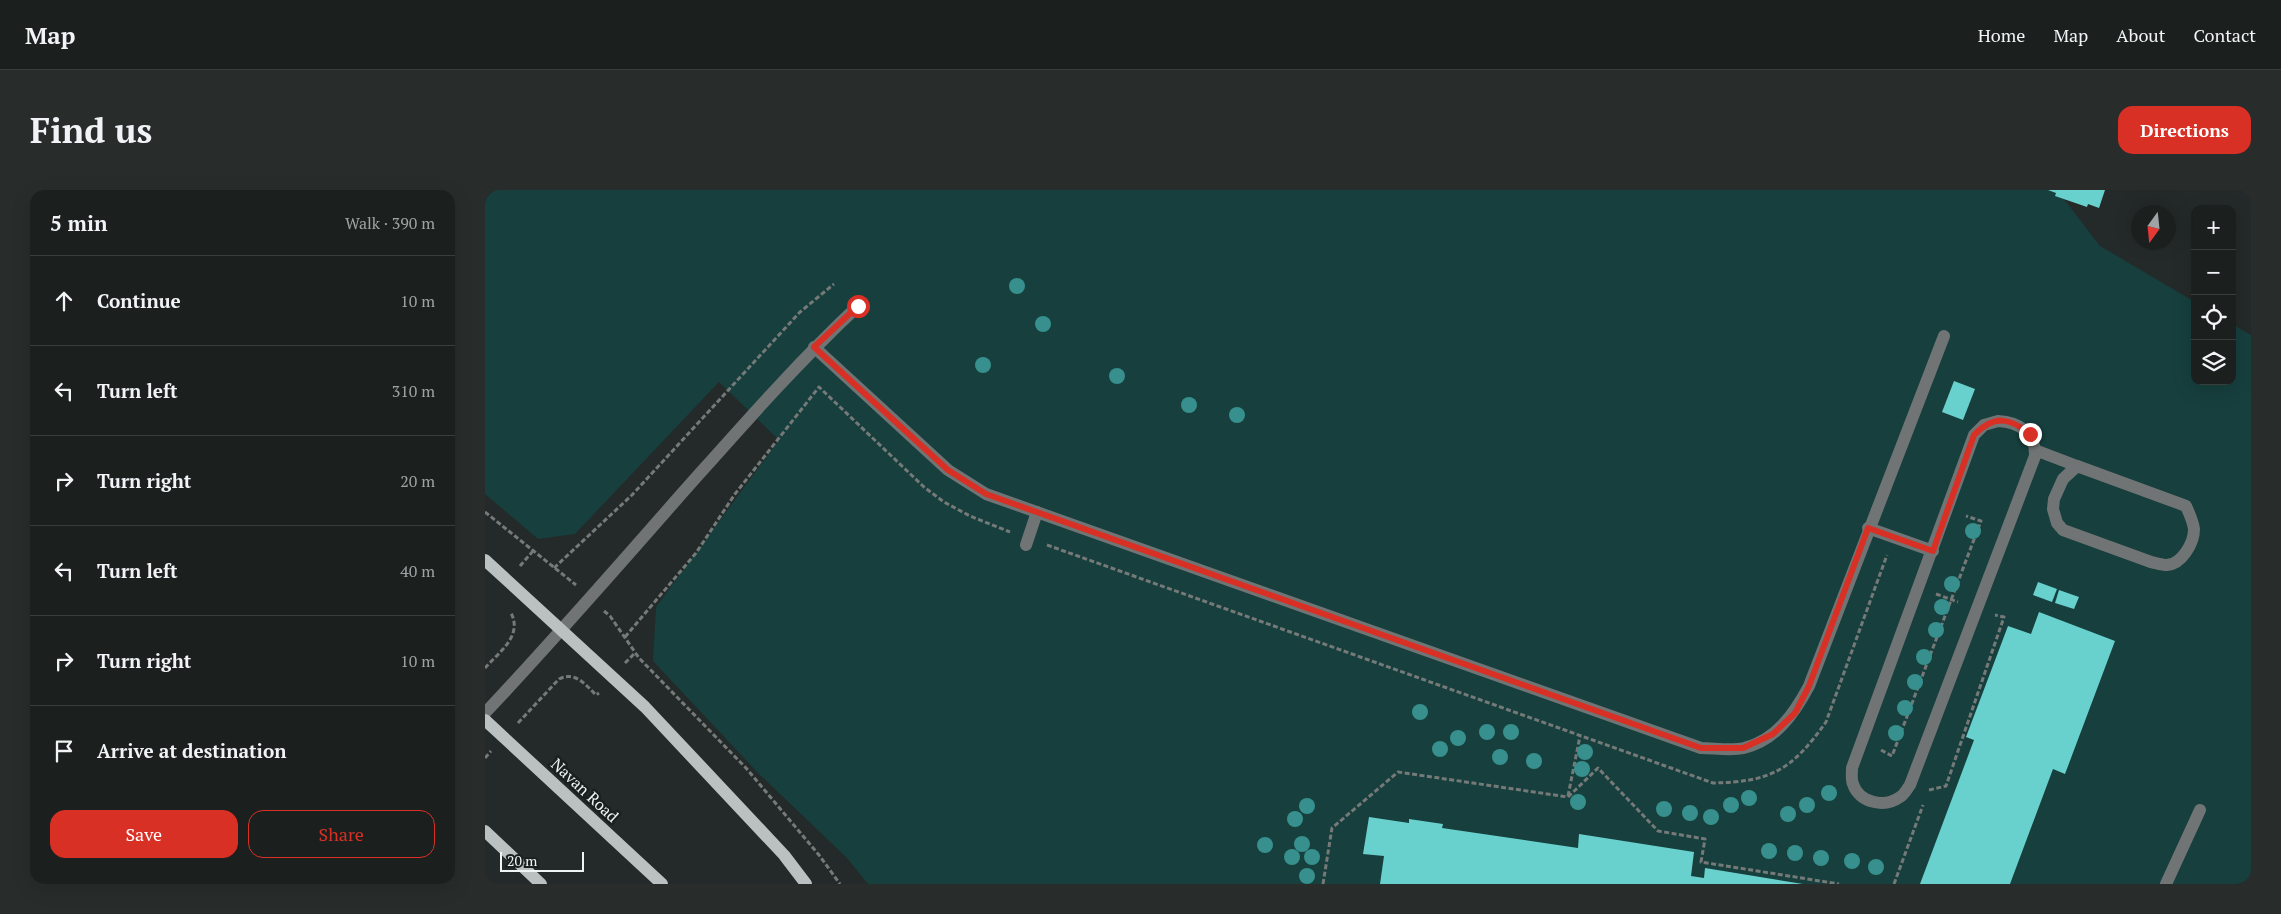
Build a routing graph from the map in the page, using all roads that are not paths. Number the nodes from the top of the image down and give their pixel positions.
1 (858, 306) dead end
2 (1944, 336) dead end
3 (814, 347) junction
4 (2035, 450) junction
5 (2077, 466) junction
6 (1037, 512) junction
7 (1868, 528) junction
8 (1026, 545) dead end
9 (1933, 551) junction
10 (485, 560) edge
11 (562, 630) junction
12 (485, 713) edge
13 (485, 720) edge
14 (2200, 810) dead end
15 (485, 831) edge
16 (541, 884) edge
17 (662, 884) edge
18 (806, 884) edge
19 (2167, 884) edge

1 - 3 street
2 - 7 street
3 - 6 street
3 - 11 street
4 - 5 street
4 - 9 street
4 - 9 street
5 - 5 street
6 - 7 street
6 - 8 street
7 - 9 street
10 - 11 main road
11 - 12 street
11 - 18 main road
13 - 17 main road, Navan Road
14 - 19 street
15 - 16 main road

